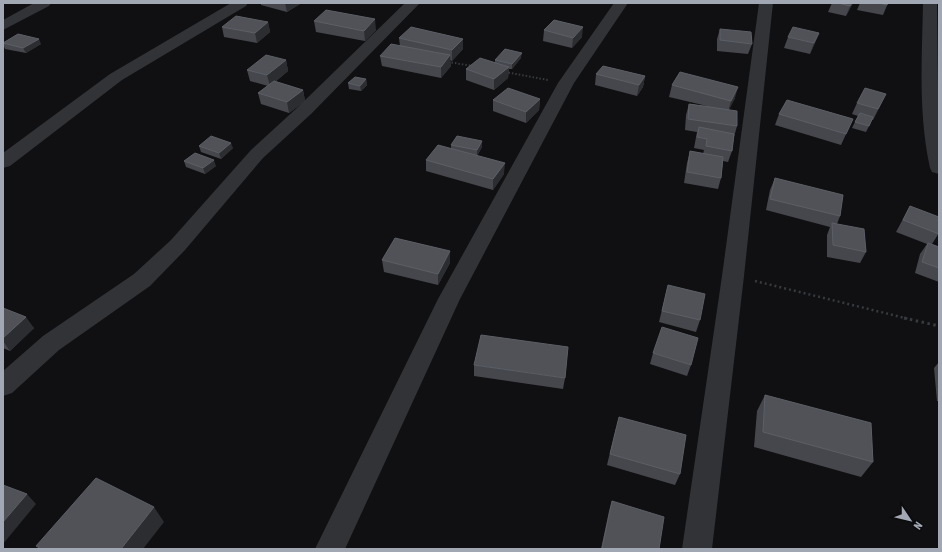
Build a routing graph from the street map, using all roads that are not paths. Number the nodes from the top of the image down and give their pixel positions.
1 (44, 3) edge
2 (241, 3) edge
3 (413, 3) edge
4 (621, 3) edge
5 (766, 3) edge
6 (930, 3) edge
7 (3, 26) edge
8 (3, 162) edge
9 (939, 168) edge
10 (3, 386) edge
11 (330, 549) edge
12 (697, 549) edge

1 - 7 street
2 - 8 street
3 - 10 street
4 - 11 street
5 - 12 street
6 - 9 street

